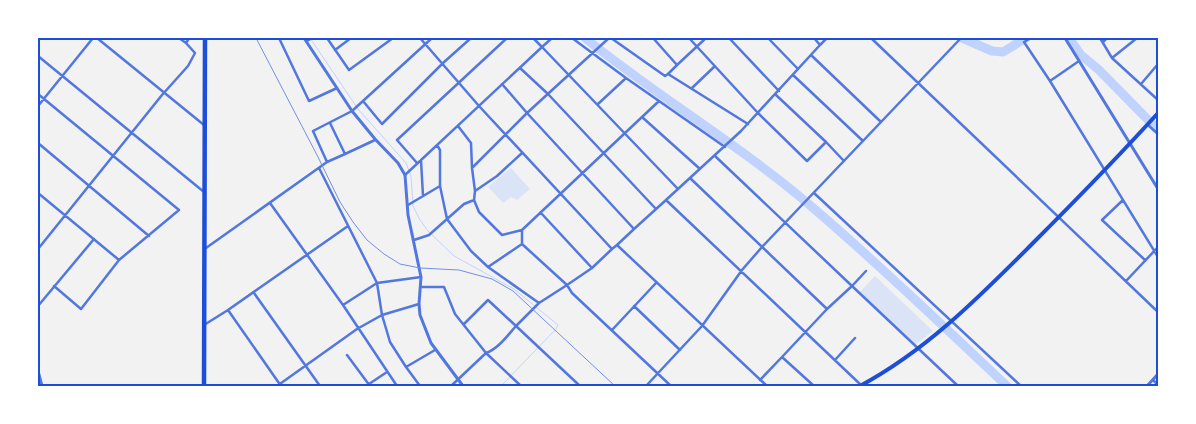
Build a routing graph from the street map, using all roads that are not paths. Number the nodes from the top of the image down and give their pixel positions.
1 (93, 38) edge
2 (97, 38) edge
3 (179, 38) edge
4 (189, 38) edge
5 (205, 38) edge
6 (278, 38) edge
7 (327, 38) edge
8 (352, 38) edge
9 (392, 38) edge
10 (420, 38) edge
11 (432, 38) edge
12 (471, 38) edge
13 (507, 38) edge
14 (533, 38) edge
15 (552, 38) edge
16 (572, 38) edge
17 (609, 38) edge
18 (654, 38) edge
19 (689, 38) edge
20 (706, 38) edge
21 (729, 38) edge
22 (768, 38) edge
23 (814, 38) edge
24 (827, 38) edge
25 (871, 38) edge
26 (961, 38) edge
27 (989, 38) edge
28 (1001, 38) edge
29 (1031, 38) edge
30 (1065, 38) edge
31 (1100, 38) edge
32 (1107, 38) edge
33 (1137, 38) edge
34 (308, 39) edge
35 (1103, 42) junction
36 (425, 43) junction
37 (186, 44) junction
38 (820, 45) junction
39 (697, 46) junction
40 (542, 47) junction
41 (336, 50) junction
42 (592, 53) junction
43 (812, 55) junction
44 (38, 56) edge
45 (1112, 58) junction
46 (1080, 61) junction
47 (443, 63) junction
48 (1158, 64) edge
49 (678, 65) junction
50 (715, 66) junction
51 (520, 68) junction
52 (798, 69) junction
53 (568, 74) junction
54 (668, 74) junction
55 (793, 75) junction
56 (62, 76) junction
57 (626, 78) junction
58 (460, 81) junction
59 (1050, 81) junction
60 (919, 83) junction
61 (502, 84) junction
62 (1141, 84) junction
63 (338, 88) junction
64 (692, 88) junction
65 (779, 91) junction
66 (164, 93) junction
67 (38, 94) edge
68 (548, 94) junction
69 (776, 94) junction
70 (44, 99) junction
71 (1158, 100) edge
72 (363, 101) junction
73 (659, 101) junction
74 (598, 104) junction
75 (38, 106) edge
76 (479, 106) junction
77 (353, 110) junction
78 (758, 113) junction
79 (1158, 113) edge
80 (527, 114) junction
81 (642, 117) junction
82 (882, 122) junction
83 (330, 123) junction
84 (1149, 123) junction
85 (748, 124) junction
86 (204, 125) junction
87 (458, 126) junction
88 (131, 133) junction
89 (624, 133) junction
90 (1158, 134) edge
91 (507, 135) junction
92 (375, 139) junction
93 (826, 142) junction
94 (863, 142) junction
95 (38, 143) edge
96 (1130, 144) junction
97 (436, 145) junction
98 (725, 147) junction
99 (522, 153) junction
100 (344, 154) junction
101 (604, 154) junction
102 (113, 156) junction
103 (715, 156) junction
104 (421, 160) junction
105 (844, 161) junction
106 (326, 162) junction
107 (417, 164) junction
108 (318, 168) junction
109 (472, 168) junction
110 (700, 169) junction
111 (1104, 170) junction
112 (406, 174) junction
113 (583, 174) junction
114 (690, 178) junction
115 (89, 186) junction
116 (440, 186) junction
117 (678, 189) junction
118 (1158, 189) edge
119 (475, 191) junction
120 (204, 192) junction
121 (38, 193) edge
122 (814, 193) junction
123 (560, 194) junction
124 (423, 197) junction
125 (474, 200) junction
126 (666, 200) junction
127 (1123, 200) junction
128 (270, 203) junction
129 (409, 205) junction
130 (656, 209) junction
131 (541, 213) junction
132 (66, 216) junction
133 (1059, 217) junction
134 (447, 219) junction
135 (785, 223) junction
136 (348, 226) junction
137 (634, 229) junction
138 (522, 230) junction
139 (150, 236) junction
140 (94, 239) junction
141 (414, 240) junction
142 (522, 244) junction
143 (617, 244) junction
144 (762, 247) junction
145 (1158, 247) edge
146 (204, 248) junction
147 (38, 249) edge
148 (612, 249) junction
149 (1155, 251) junction
150 (307, 255) junction
151 (1158, 256) edge
152 (119, 260) junction
153 (1145, 260) junction
154 (488, 267) junction
155 (592, 268) junction
156 (742, 270) junction
157 (866, 271) dead end
158 (421, 277) junction
159 (1126, 281) junction
160 (377, 283) junction
161 (656, 283) junction
162 (567, 285) junction
163 (54, 286) junction
164 (852, 286) junction
165 (420, 287) junction
166 (254, 293) junction
167 (538, 303) junction
168 (419, 304) junction
169 (38, 306) edge
170 (343, 306) junction
171 (634, 306) junction
172 (827, 309) junction
173 (228, 310) junction
174 (1158, 312) edge
175 (382, 315) junction
176 (952, 322) junction
177 (464, 324) junction
178 (204, 325) junction
179 (516, 326) junction
180 (702, 326) junction
181 (357, 329) junction
182 (612, 330) junction
183 (806, 333) junction
184 (855, 338) dead end
185 (918, 349) junction
186 (435, 350) junction
187 (680, 350) junction
188 (486, 353) junction
189 (347, 355) dead end
190 (782, 357) junction
191 (835, 360) junction
192 (306, 366) junction
193 (406, 367) junction
194 (38, 372) edge
195 (386, 372) junction
196 (658, 374) junction
197 (1158, 374) edge
198 (458, 380) junction
199 (760, 380) junction
200 (1153, 380) junction
201 (1158, 385) edge
202 (42, 386) edge
203 (204, 386) edge
204 (279, 386) edge
205 (320, 386) edge
206 (368, 386) edge
207 (396, 386) edge
208 (420, 386) edge
209 (451, 386) edge
210 (463, 386) edge
211 (521, 386) edge
212 (580, 386) edge
213 (646, 386) edge
214 (671, 386) edge
215 (767, 386) edge
216 (814, 386) edge
217 (862, 386) edge
218 (958, 386) edge
219 (1021, 386) edge
220 (1147, 386) edge

1 - 56 street
2 - 66 street
3 - 37 street
4 - 37 street
5 - 86 highway
6 - 63 street
7 - 41 street
8 - 41 street
9 - 41 street
10 - 36 street
11 - 36 street
12 - 47 street
13 - 58 street
14 - 40 street
15 - 40 street
16 - 42 street
17 - 42 street
17 - 54 street
18 - 49 street
19 - 39 street
20 - 39 street
21 - 65 street
22 - 52 street
23 - 38 street
24 - 38 street
25 - 60 street
26 - 60 street
27 - 28 street
29 - 59 street
30 - 46 street
31 - 35 street
32 - 35 street
33 - 45 street
34 - 63 street
35 - 45 street
36 - 47 street
36 - 72 street
37 - 66 street
38 - 43 street
39 - 49 street
39 - 50 street
40 - 51 street
40 - 53 street
42 - 53 street
42 - 57 street
43 - 52 street
43 - 82 street
44 - 56 street
45 - 62 street
46 - 59 street
46 - 96 street
47 - 58 street
47 - 72 street
48 - 62 street
49 - 54 street
50 - 64 street
50 - 78 street
51 - 61 street
51 - 68 street
52 - 55 street
53 - 68 street
53 - 74 street
54 - 64 street
55 - 65 street
55 - 94 street
56 - 70 street
56 - 88 street
57 - 73 street
57 - 74 street
58 - 76 street
58 - 107 street
59 - 111 street
60 - 82 street
60 - 133 street
61 - 76 street
61 - 80 street
62 - 71 street
63 - 77 street
64 - 85 street
65 - 69 street
66 - 86 street
66 - 88 street
67 - 70 street
68 - 80 street
68 - 101 street
69 - 78 street
69 - 93 street
70 - 75 street
70 - 102 street
72 - 77 street
73 - 81 street
73 - 98 street
74 - 89 street
76 - 87 street
76 - 91 street
77 - 83 street
77 - 92 street
78 - 85 street
78 - 93 street
79 - 84 main road
80 - 91 street
80 - 113 street
81 - 89 street
81 - 110 street
82 - 94 street
83 - 100 street
83 - 106 street
84 - 90 street
84 - 96 main road
85 - 98 street
86 - 120 highway
87 - 97 street
87 - 109 street
88 - 102 street
88 - 120 street
89 - 101 street
89 - 117 street
91 - 99 street
91 - 109 street
92 - 100 street
92 - 112 street
93 - 105 street
94 - 105 street
95 - 115 street
96 - 111 main road
96 - 118 street
97 - 104 street
97 - 116 street
98 - 103 street
99 - 119 street
99 - 123 street
100 - 106 street
101 - 113 street
101 - 130 street
102 - 115 street
102 - 139 street
103 - 110 street
103 - 135 street
104 - 107 street
104 - 124 street
105 - 122 street
106 - 108 street
107 - 112 street
108 - 128 street
108 - 136 street
109 - 119 street
110 - 114 street
111 - 127 street
111 - 133 main road
112 - 129 street
113 - 123 street
113 - 137 street
114 - 117 street
114 - 144 street
115 - 132 street
115 - 139 street
116 - 124 street
116 - 134 street
117 - 126 street
119 - 125 street
120 - 146 highway
121 - 132 street
122 - 135 street
122 - 176 street
123 - 131 street
123 - 148 street
124 - 129 street
125 - 134 street
125 - 138 street
126 - 130 street
126 - 156 street
127 - 149 street
127 - 153 street
128 - 146 street
128 - 150 street
129 - 141 street
130 - 137 street
131 - 138 street
131 - 155 street
132 - 140 street
132 - 147 street
133 - 159 street
133 - 176 main road
134 - 141 street
134 - 154 street
135 - 144 street
135 - 164 street
136 - 150 street
136 - 160 street
137 - 143 street
138 - 142 street
139 - 152 street
140 - 152 street
140 - 163 street
141 - 158 street
142 - 154 street
142 - 162 street
143 - 148 street
143 - 161 street
144 - 156 street
144 - 172 street
145 - 149 street
146 - 178 highway
148 - 155 street
149 - 151 street
149 - 153 street
150 - 166 street
150 - 170 street
152 - 163 street
153 - 159 street
154 - 167 street
155 - 162 street
156 - 180 street
156 - 183 street
157 - 164 street
158 - 160 street
158 - 165 street
159 - 174 street
160 - 170 street
160 - 175 street
161 - 171 street
161 - 180 street
162 - 167 street
162 - 182 street
163 - 169 street
164 - 172 street
164 - 185 street
165 - 168 street
165 - 177 street
166 - 173 street
166 - 192 street
167 - 179 street
168 - 175 street
168 - 186 street
170 - 181 street
171 - 182 street
171 - 187 street
172 - 183 street
173 - 178 street
173 - 204 street
175 - 181 street
175 - 193 street
176 - 185 main road
176 - 219 street
177 - 179 street
177 - 188 street
178 - 203 highway
179 - 188 street
179 - 212 street
180 - 187 street
180 - 199 street
181 - 192 street
181 - 195 street
182 - 196 street
183 - 190 street
183 - 191 street
184 - 191 street
185 - 217 main road
185 - 218 street
186 - 193 street
186 - 198 street
187 - 196 street
188 - 198 street
188 - 211 street
189 - 206 street
190 - 199 street
190 - 216 street
191 - 217 street
192 - 204 street
192 - 205 street
193 - 208 street
194 - 202 street
195 - 206 street
195 - 207 street
196 - 213 street
196 - 214 street
197 - 200 street
198 - 209 street
198 - 210 street
199 - 215 street
200 - 201 street
200 - 220 street

